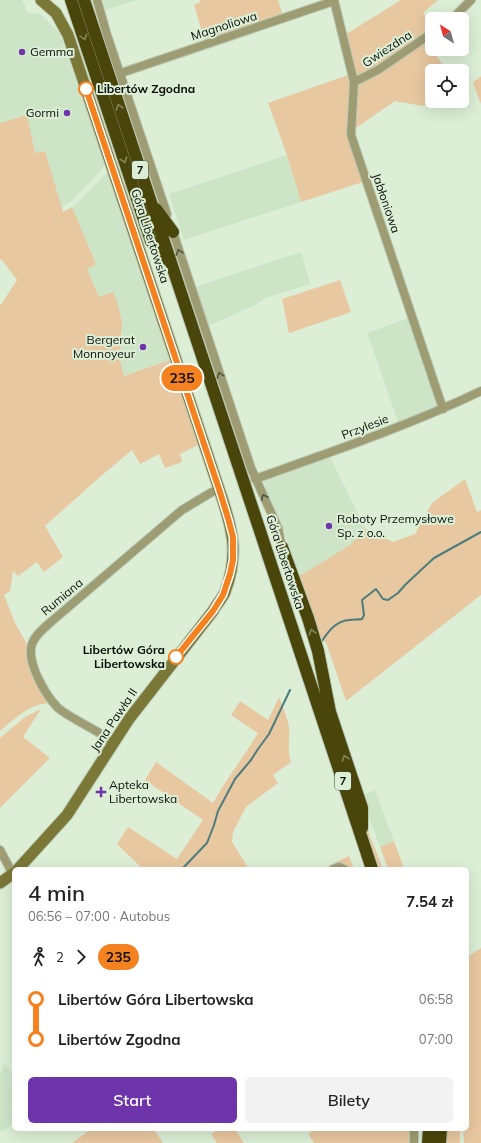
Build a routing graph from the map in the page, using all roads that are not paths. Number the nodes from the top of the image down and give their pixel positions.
1 (41, 0) edge
2 (71, 0) edge
3 (84, 0) edge
4 (98, 0) edge
5 (471, 0) edge
6 (334, 1) edge
7 (459, 12) edge
8 (425, 38) edge
9 (121, 73) junction
10 (354, 82) junction
11 (149, 198) junction
12 (167, 214) dead end
13 (173, 232) joint
14 (171, 263) junction
15 (481, 392) edge
16 (443, 409) junction
17 (255, 479) junction
18 (219, 489) junction
19 (282, 547) joint
20 (113, 744) junction
21 (361, 837) junction
22 (0, 850) edge
23 (20, 867) edge
24 (371, 867) edge
25 (12, 868) edge
26 (12, 875) edge
27 (0, 884) edge
28 (414, 1131) edge
29 (429, 1131) edge
30 (440, 1131) edge
31 (414, 1143) edge
32 (428, 1143) edge
33 (440, 1143) edge

1 - 18 street, Góra Libertowska
2 -> 14 highway, Góra Libertowska / 7
11 -> 3 highway, Góra Libertowska / 7
4 - 9 street, Góra Libertowska
5 - 7 street
6 - 9 street, Magnoliowa
6 - 10 street, Jabłoniowa
8 - 10 street, Gwiezdna
9 - 12 street, Góra Libertowska
10 - 16 street, Jabłoniowa
11 - 13 highway
11 - 14 highway, Góra Libertowska / 7
17 -> 13 street, Góra Libertowska
14 - 21 highway, Góra Libertowska / 7
15 - 16 street, Przylesie
16 - 17 street, Przylesie
19 -> 17 street, Góra Libertowska
18 - 20 street, Jana Pawła II
18 - 20 street, Rumiana
21 -> 19 highway, 7
20 - 23 street, Jana Pawła II
21 - 24 highway, Góra Libertowska / 7
22 - 25 street
26 - 27 street, Jana Pawła II
28 - 31 street
29 - 32 highway
30 - 33 highway

